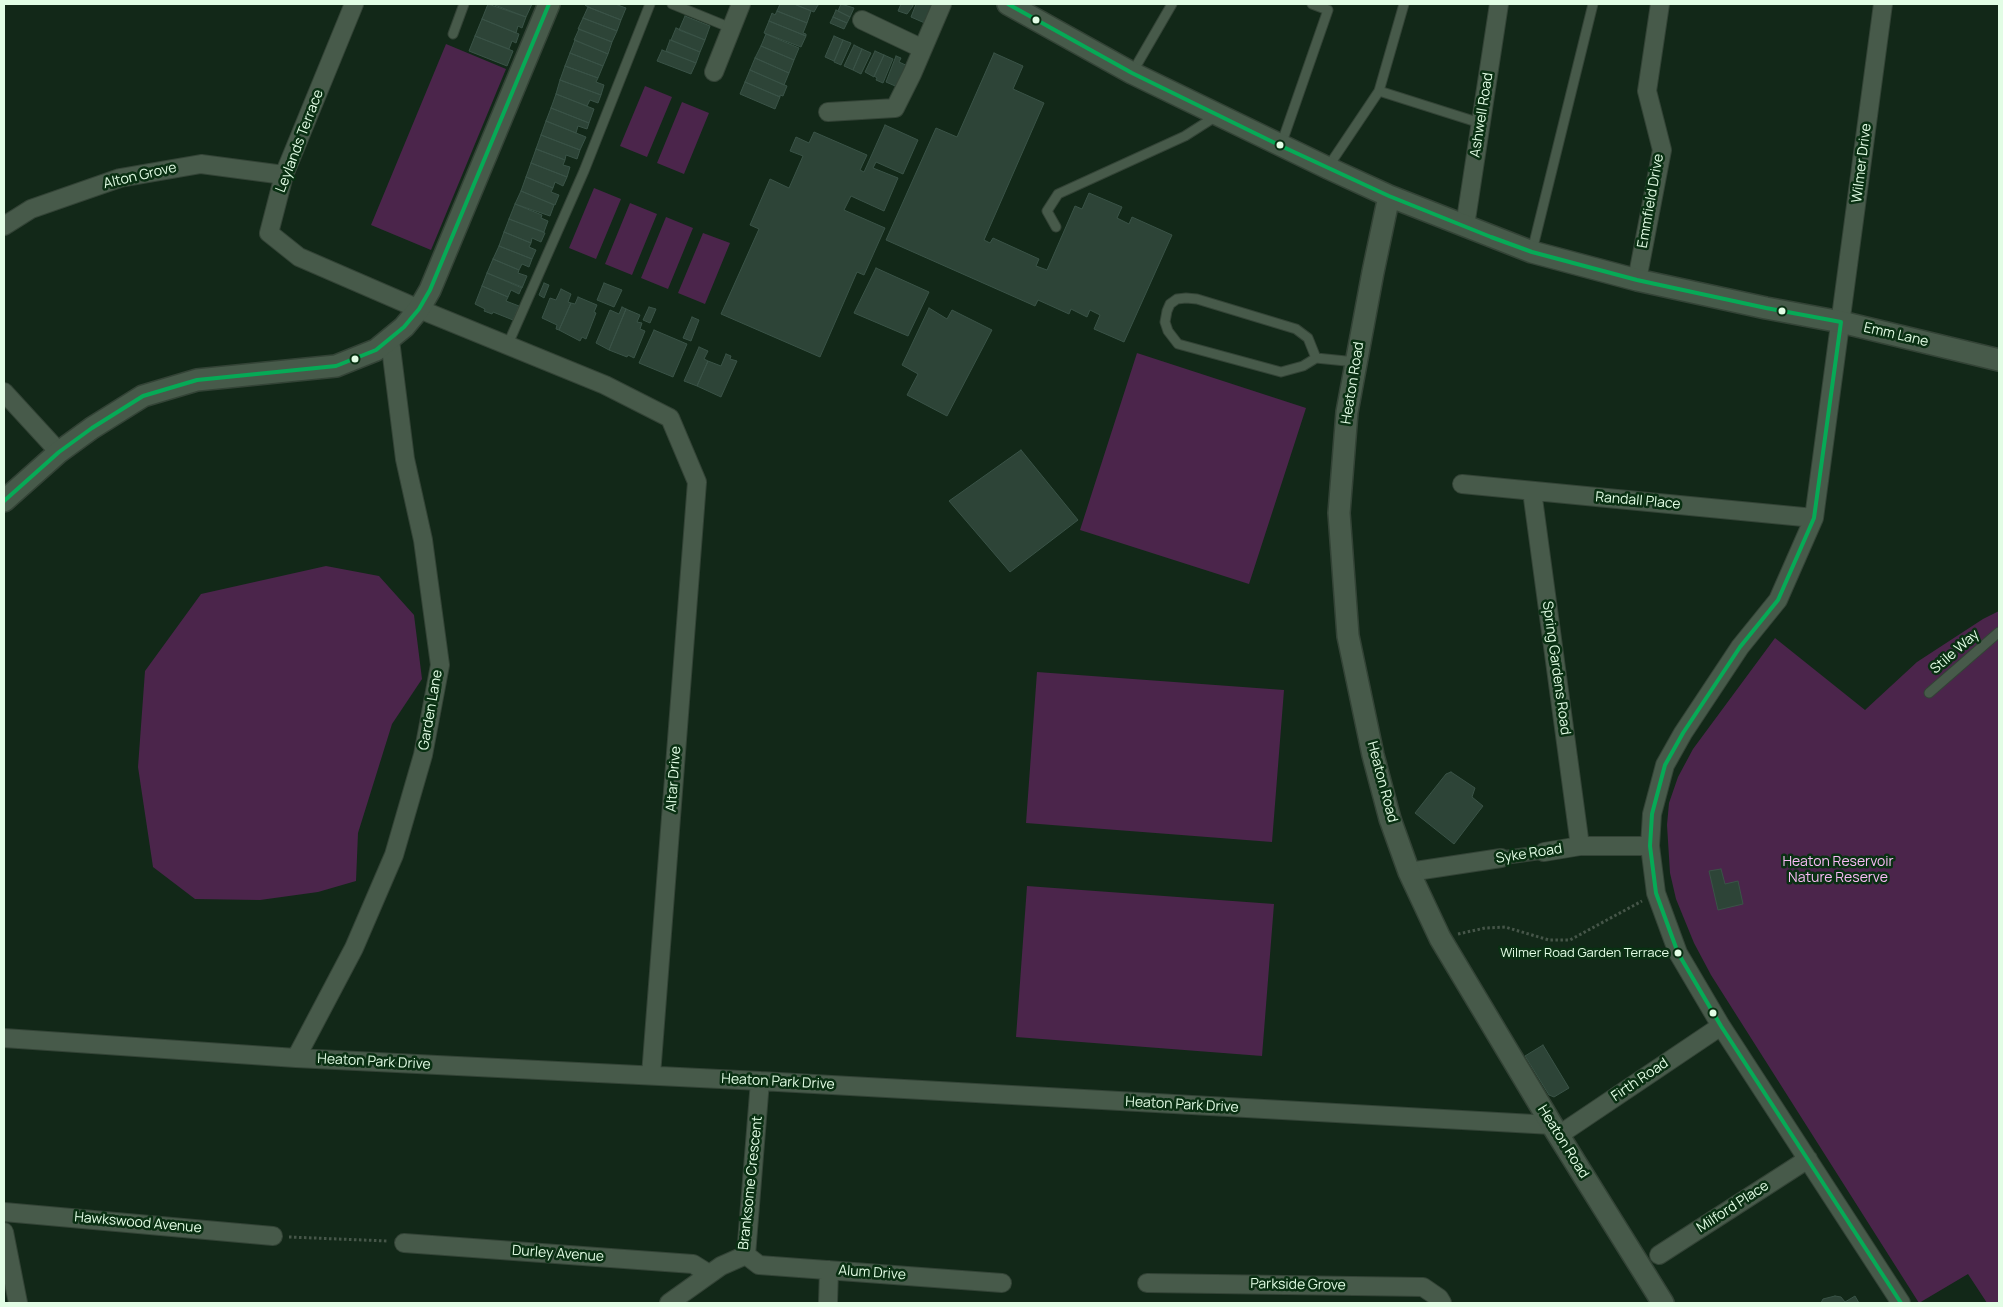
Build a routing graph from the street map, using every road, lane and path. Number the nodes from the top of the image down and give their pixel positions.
1 (354, 4) edge
2 (464, 4) edge
3 (549, 4) edge
4 (650, 4) edge
5 (672, 4) edge
6 (741, 4) edge
7 (942, 4) edge
8 (1010, 4) edge
9 (1172, 4) edge
10 (1312, 4) edge
11 (1404, 4) edge
12 (1499, 4) edge
13 (1593, 4) edge
14 (1660, 4) edge
15 (1883, 4) edge
16 (862, 20) dead end
17 (731, 28) junction
18 (453, 34) dead end
19 (922, 48) junction
20 (714, 72) dead end
21 (1132, 73) junction
22 (1379, 91) junction
23 (828, 112) dead end
24 (1218, 115) junction
25 (1480, 122) junction
26 (1281, 146) junction
27 (1328, 168) junction
28 (284, 175) junction
29 (1389, 196) junction
30 (4, 226) edge
31 (1465, 226) junction
32 (1056, 228) dead end
33 (1532, 252) junction
34 (1637, 280) junction
35 (419, 309) junction
36 (1841, 322) junction
37 (390, 340) junction
38 (508, 344) junction
39 (1316, 358) junction
40 (1999, 360) edge
41 (1356, 362) junction
42 (4, 392) edge
43 (59, 452) junction
44 (1462, 484) dead end
45 (1532, 491) junction
46 (4, 501) edge
47 (1814, 518) junction
48 (1999, 632) edge
49 (1929, 693) dead end
50 (1580, 846) junction
51 (1650, 846) junction
52 (1544, 852) joint
53 (1501, 858) joint
54 (1409, 872) junction
55 (1656, 894) junction
56 (1440, 938) junction
57 (1721, 1026) junction
58 (4, 1038) edge
59 (296, 1058) junction
60 (651, 1076) junction
61 (760, 1081) junction
62 (1556, 1130) junction
63 (1808, 1159) junction
64 (4, 1212) edge
65 (4, 1232) edge
66 (273, 1236) joint
67 (404, 1243) joint
68 (746, 1255) junction
69 (1659, 1255) dead end
70 (829, 1270) junction
71 (709, 1274) junction
72 (1002, 1283) dead end
73 (1147, 1283) dead end
74 (18, 1303) edge
75 (669, 1303) edge
76 (828, 1303) edge
77 (1442, 1303) edge
78 (1663, 1303) edge
79 (1901, 1303) edge

1 - 28 street, Leylands Terrace
2 - 18 lane
3 - 35 street
4 - 38 lane
5 - 17 lane
6 - 17 street
7 - 19 street
8 - 21 street, Emm Lane
9 - 21 lane
10 - 26 lane
11 - 22 lane
12 - 25 street, Ashwell Road
13 - 33 lane
14 - 34 street, Emmfield Drive
15 - 36 street, Wilmer Drive
16 - 19 street
17 - 20 street
19 - 23 street
21 - 24 street, Emm Lane
22 - 25 lane
22 - 27 lane
24 - 26 street, Emm Lane
24 - 32 lane
25 - 31 street, Ashwell Road
26 - 27 street, Emm Lane
27 - 29 street, Emm Lane
28 - 30 street, Alton Grove
28 - 35 street, Leylands Terrace
29 - 31 street, Emm Lane
29 - 41 street, Heaton Road
31 - 33 street, Emm Lane
33 - 34 street, Emm Lane
34 - 36 street, Emm Lane
35 - 37 street
35 - 38 street
36 - 40 street, Emm Lane
36 - 47 street, Wilmer Drive
37 - 43 street
37 - 59 street, Garden Lane
38 - 60 street, Altar Drive
39 - 39 lane
39 - 41 lane
41 - 54 street, Heaton Road
42 - 43 street
43 - 46 street
44 - 45 street, Randall Place
45 - 47 street, Randall Place
45 - 50 street, Spring Gardens Road
47 - 51 street, Wilmer Drive
48 - 49 lane, Stile Way
50 - 51 street, Syke Road
50 - 52 street, Syke Road
51 - 55 street, Wilmer Drive
52 - 53 street, Syke Road
53 - 54 street, Syke Road
54 - 56 street, Heaton Road
55 - 56 path
55 - 57 street, Wilmer Drive
56 - 62 street, Heaton Road
57 - 62 street, Firth Road
57 - 63 street, Wilmer Drive
58 - 59 street, Heaton Park Drive
59 - 60 street, Heaton Park Drive
60 - 61 street, Heaton Park Drive
61 - 62 street, Heaton Park Drive
61 - 68 street, Branksome Crescent
62 - 78 street, Heaton Road
63 - 69 street, Milford Place
63 - 79 street, Wilmer Drive
64 - 66 street, Hawkswood Avenue
65 - 74 street
66 - 67 path
67 - 71 street, Durley Avenue
68 - 70 street, Alum Drive
68 - 71 street, Branksome Crescent
70 - 72 street, Alum Drive
70 - 76 street
71 - 75 street, Branksome Crescent
73 - 77 street, Parkside Grove

